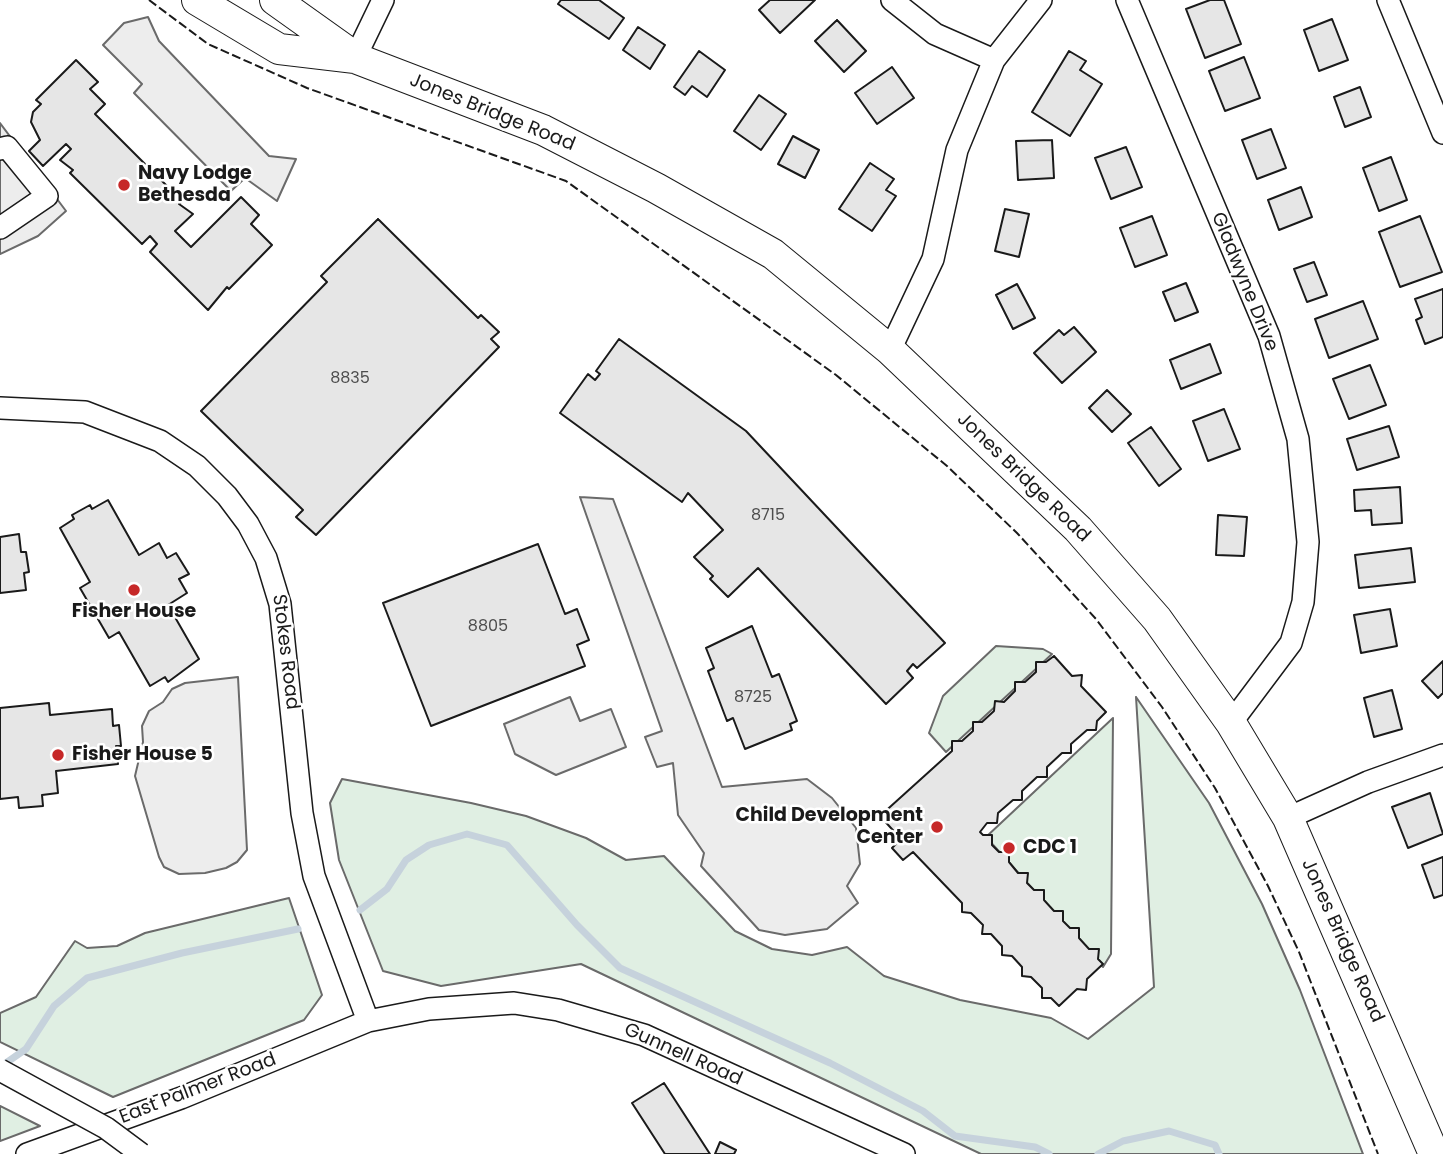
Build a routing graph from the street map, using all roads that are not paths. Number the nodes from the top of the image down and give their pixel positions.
1 (197, 0) edge
2 (275, 0) edge
3 (383, 0) edge
4 (892, 0) edge
5 (1041, 0) edge
6 (1126, 0) edge
7 (1388, 0) edge
8 (355, 58) junction
9 (994, 60) junction
10 (1443, 133) edge
11 (0, 149) edge
12 (0, 229) edge
13 (890, 351) junction
14 (0, 408) edge
15 (1231, 723) junction
16 (1443, 755) edge
17 (1288, 818) junction
18 (368, 1021) junction
19 (0, 1070) edge
20 (1436, 1144) edge
21 (27, 1154) edge
22 (141, 1154) edge
23 (904, 1154) edge

1 - 8 main road, Jones Bridge Road
2 - 8 main road, Jones Bridge Road
3 - 8 street
4 - 9 street
5 - 9 street
6 - 15 street, Gladwyne Drive
7 - 10 street
8 - 13 main road, Jones Bridge Road
9 - 13 street
11 - 12 street
13 - 15 main road, Jones Bridge Road
14 - 18 street, Stokes Road
15 - 17 main road, Jones Bridge Road
16 - 17 street
17 - 20 main road, Jones Bridge Road
18 - 21 street, East Palmer Road
18 - 23 street, Gunnell Road
19 - 22 street, bridge

